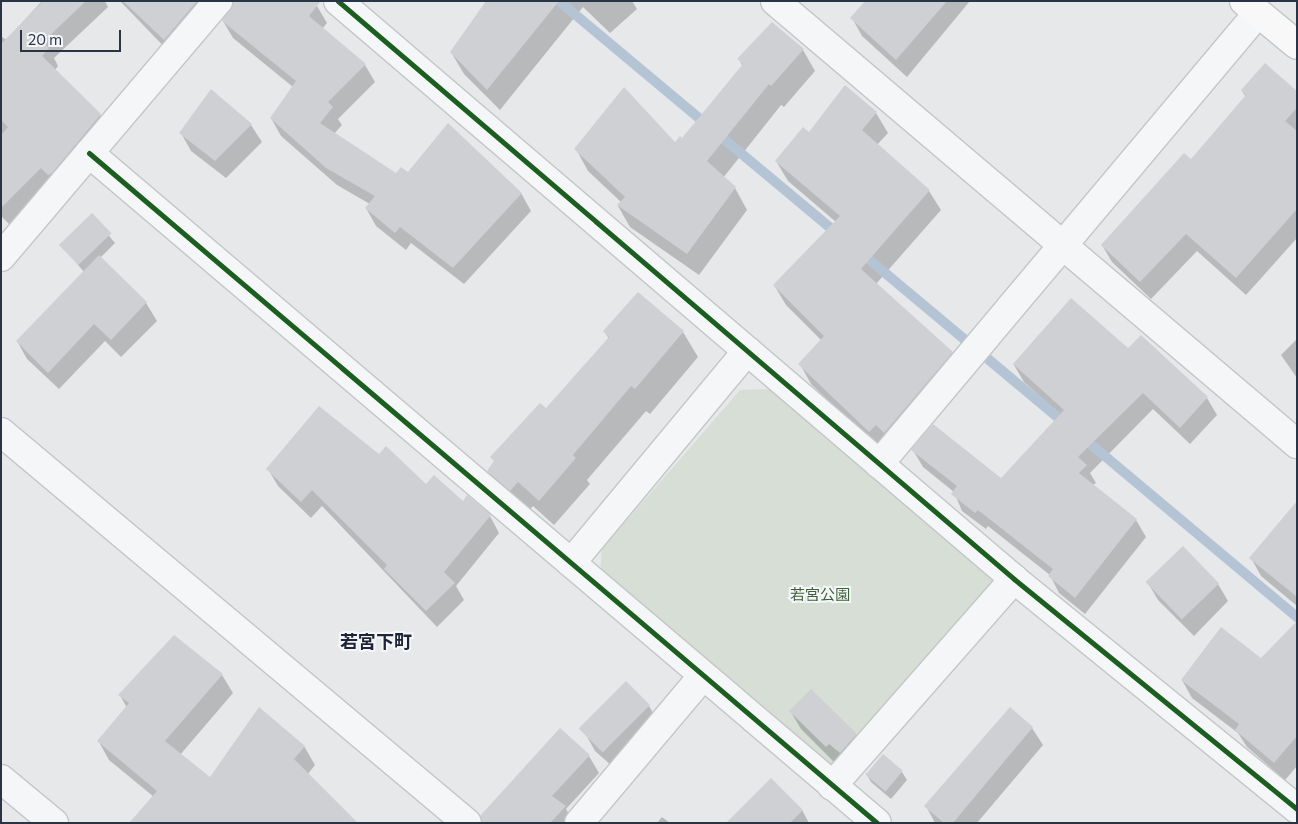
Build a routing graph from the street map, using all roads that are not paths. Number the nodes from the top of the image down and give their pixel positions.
1 (218, 1) edge
2 (338, 1) edge
3 (775, 1) edge
4 (1251, 7) edge
5 (1297, 45) edge
6 (89, 153) junction
7 (1062, 246) junction
8 (1, 257) edge
9 (747, 351) junction
10 (1, 432) edge
11 (1297, 444) edge
12 (879, 464) junction
13 (571, 563) junction
14 (1014, 579) junction
15 (703, 676) junction
16 (1, 779) edge
17 (832, 786) junction
18 (1297, 809) edge
19 (54, 823) edge
20 (467, 823) edge
21 (579, 823) edge
22 (877, 823) edge

1 - 6 street
2 - 9 street
3 - 7 street
4 - 5 street
4 - 7 street
6 - 8 street
6 - 13 street
7 - 11 street
7 - 12 street
9 - 12 street
9 - 13 street
10 - 20 street
12 - 14 street
13 - 15 street
14 - 17 street
14 - 18 street
15 - 17 street
15 - 21 street
16 - 19 street
17 - 22 street

